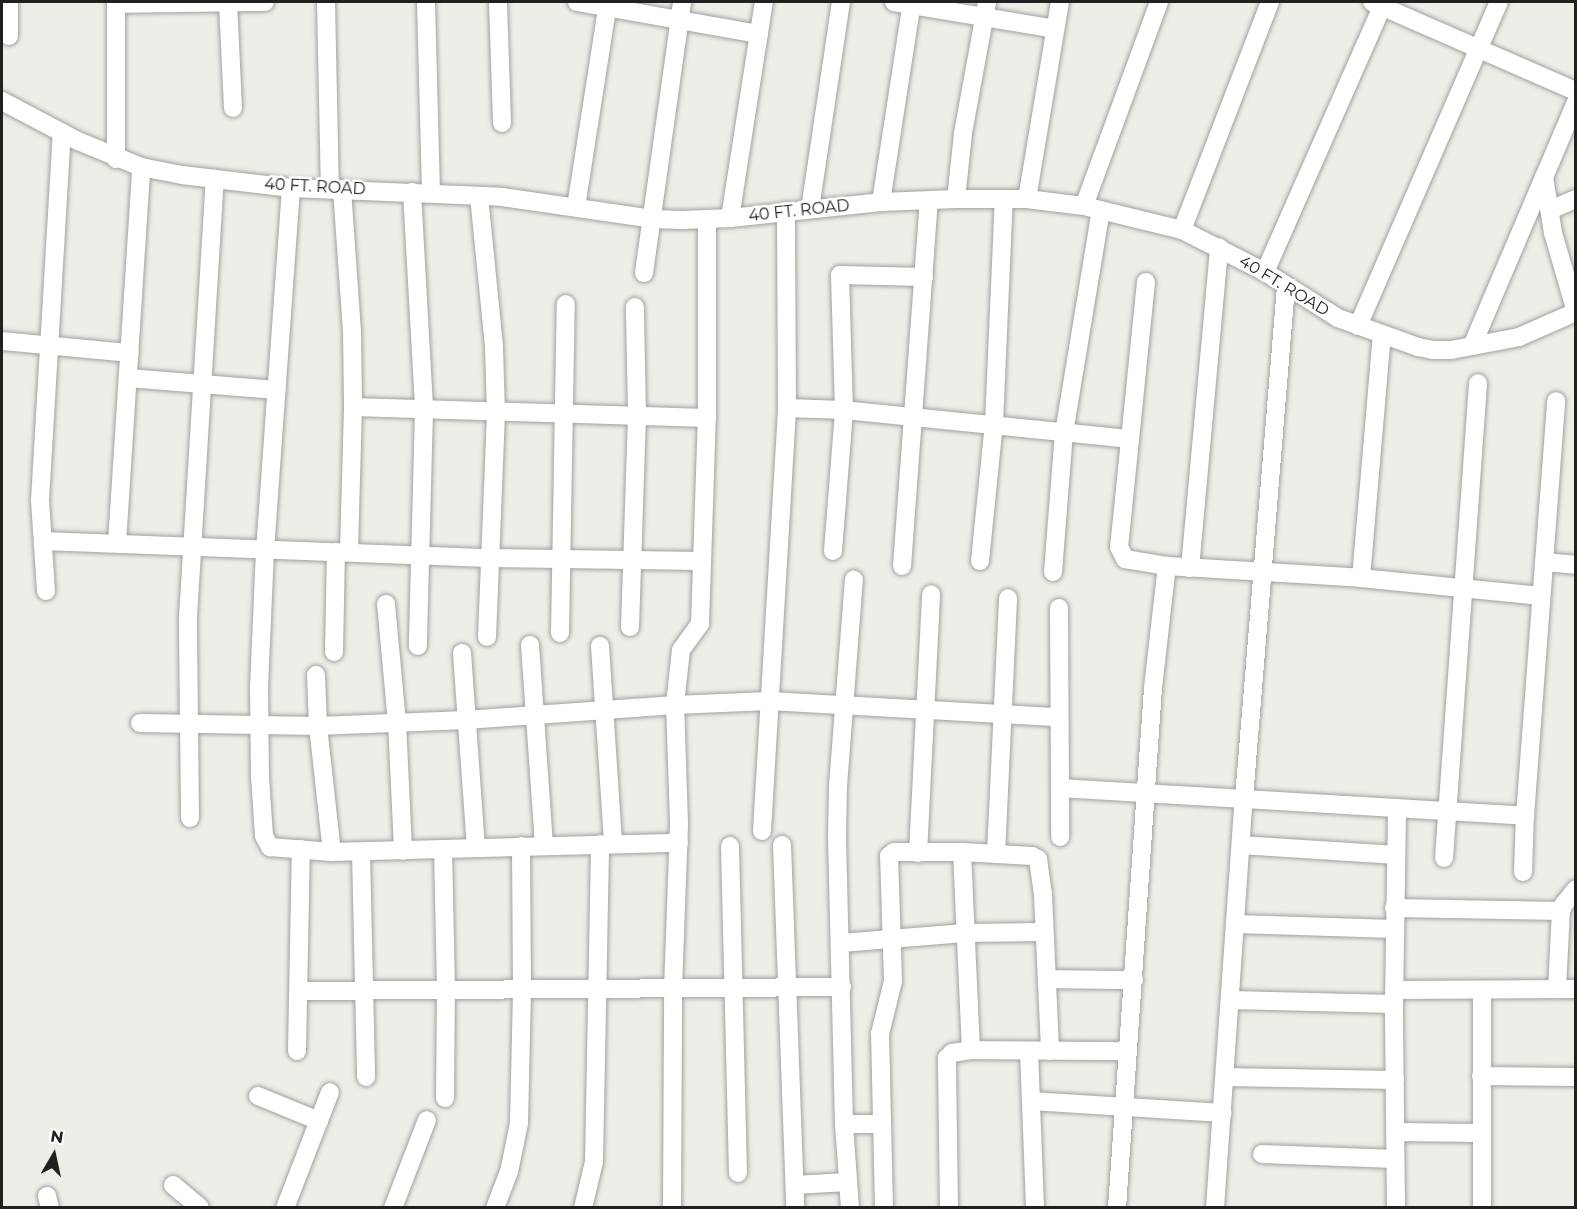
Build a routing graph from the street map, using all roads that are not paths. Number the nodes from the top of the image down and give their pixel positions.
1 (9, 2) edge
2 (228, 2) edge
3 (265, 2) edge
4 (326, 2) edge
5 (426, 2) edge
6 (498, 2) edge
7 (578, 2) edge
8 (764, 2) edge
9 (841, 2) edge
10 (906, 2) edge
11 (1060, 2) edge
12 (1159, 2) edge
13 (1270, 2) edge
14 (1499, 2) edge
15 (116, 3) edge
16 (608, 3) edge
17 (1379, 3) edge
18 (986, 9) edge
19 (681, 10) edge
20 (1055, 29) junction
21 (759, 34) junction
22 (9, 36) dead end
23 (1480, 49) junction
24 (1575, 91) edge
25 (2, 101) edge
26 (1575, 102) edge
27 (233, 108) dead end
28 (502, 123) dead end
29 (62, 133) junction
30 (116, 159) junction
31 (141, 167) junction
32 (1544, 177) junction
33 (215, 179) junction
34 (291, 188) junction
35 (336, 189) junction
36 (412, 192) junction
37 (431, 192) junction
38 (480, 196) junction
39 (956, 199) junction
40 (1027, 199) junction
41 (1575, 199) edge
42 (1004, 200) junction
43 (929, 201) junction
44 (881, 202) junction
45 (576, 207) junction
46 (1093, 208) junction
47 (810, 209) junction
48 (1550, 210) junction
49 (786, 211) junction
50 (730, 218) junction
51 (652, 219) junction
52 (707, 220) junction
53 (1182, 230) junction
54 (1219, 247) junction
55 (1265, 272) junction
56 (644, 273) dead end
57 (924, 277) junction
58 (1146, 282) dead end
59 (1286, 286) junction
60 (566, 304) dead end
61 (634, 307) dead end
62 (1575, 312) edge
63 (1358, 326) junction
64 (1382, 335) junction
65 (2, 341) edge
66 (49, 346) junction
67 (1472, 346) junction
68 (129, 353) junction
69 (128, 378) junction
70 (1478, 383) dead end
71 (201, 384) junction
72 (277, 390) junction
73 (1556, 401) dead end
74 (353, 407) junction
75 (788, 408) junction
76 (424, 410) junction
77 (844, 410) junction
78 (496, 413) junction
79 (565, 415) junction
80 (637, 416) junction
81 (915, 417) junction
82 (707, 418) junction
83 (994, 424) junction
84 (1064, 433) junction
85 (1130, 439) junction
86 (43, 541) junction
87 (117, 543) junction
88 (193, 548) junction
89 (266, 550) junction
90 (833, 551) dead end
91 (343, 552) junction
92 (421, 555) junction
93 (489, 558) junction
94 (562, 560) junction
95 (632, 560) junction
96 (702, 561) junction
97 (980, 561) dead end
98 (1544, 562) junction
99 (1575, 565) edge
100 (902, 566) dead end
101 (1167, 566) junction
102 (1190, 568) junction
103 (1264, 571) junction
104 (1053, 572) dead end
105 (1361, 578) junction
106 (854, 580) dead end
107 (1461, 589) junction
108 (46, 591) dead end
109 (931, 594) dead end
110 (1541, 596) junction
111 (1008, 598) dead end
112 (386, 604) dead end
113 (1059, 608) dead end
114 (630, 627) dead end
115 (561, 633) dead end
116 (487, 637) dead end
117 (530, 645) dead end
118 (418, 646) dead end
119 (600, 646) dead end
120 (333, 652) dead end
121 (462, 653) dead end
122 (316, 675) dead end
123 (769, 701) junction
124 (675, 705) junction
125 (845, 705) junction
126 (605, 710) junction
127 (924, 710) junction
128 (1001, 714) junction
129 (536, 716) junction
130 (1059, 717) junction
131 (466, 720) junction
132 (397, 722) junction
133 (140, 723) dead end
134 (188, 726) junction
135 (259, 726) junction
136 (318, 726) junction
137 (1060, 788) junction
138 (1146, 792) junction
139 (1244, 798) junction
140 (1397, 808) junction
141 (1447, 812) junction
142 (1525, 816) junction
143 (190, 818) dead end
144 (762, 831) dead end
145 (1060, 837) dead end
146 (679, 843) junction
147 (606, 844) junction
148 (544, 845) junction
149 (782, 845) dead end
150 (1241, 845) junction
151 (521, 846) junction
152 (730, 846) dead end
153 (476, 847) junction
154 (301, 849) junction
155 (443, 849) junction
156 (403, 850) junction
157 (332, 852) junction
158 (361, 852) junction
159 (962, 852) junction
160 (918, 853) junction
161 (996, 854) junction
162 (1396, 855) junction
163 (1444, 858) dead end
164 (1523, 872) dead end
165 (1575, 893) edge
166 (1395, 908) junction
167 (1562, 911) junction
168 (1236, 924) junction
169 (1394, 929) junction
170 (1044, 932) junction
171 (965, 933) junction
172 (891, 939) junction
173 (841, 943) junction
174 (1047, 979) junction
175 (1134, 980) junction
176 (787, 987) junction
177 (842, 987) junction
178 (597, 988) junction
179 (731, 988) junction
180 (674, 989) junction
181 (1566, 989) edge
182 (366, 990) junction
183 (522, 990) junction
184 (1482, 990) junction
185 (300, 991) junction
186 (446, 991) junction
187 (1394, 997) junction
188 (1231, 1000) junction
189 (972, 1050) junction
190 (297, 1051) dead end
191 (1029, 1051) junction
192 (1050, 1051) junction
193 (1127, 1051) junction
194 (1481, 1076) junction
195 (366, 1077) dead end
196 (1225, 1077) junction
197 (1575, 1077) edge
198 (1395, 1080) junction
199 (330, 1092) dead end
200 (258, 1096) dead end
201 (445, 1098) dead end
202 (1031, 1101) junction
203 (1122, 1107) junction
204 (1223, 1113) junction
205 (427, 1120) dead end
206 (319, 1121) junction
207 (844, 1124) junction
208 (880, 1124) junction
209 (1395, 1132) junction
210 (1481, 1133) junction
211 (1262, 1154) dead end
212 (1395, 1159) junction
213 (738, 1173) dead end
214 (847, 1182) junction
215 (173, 1185) dead end
216 (795, 1185) junction
217 (200, 1208) edge
218 (285, 1208) edge
219 (393, 1208) edge
220 (495, 1208) edge
221 (583, 1208) edge
222 (672, 1208) edge
223 (795, 1208) edge
224 (850, 1208) edge
225 (884, 1208) edge
226 (949, 1208) edge
227 (1035, 1208) edge
228 (1117, 1208) edge
229 (1215, 1208) edge
230 (1396, 1208) edge
231 (1482, 1208) edge

1 - 22 street
2 - 3 street
2 - 15 street
2 - 27 street
4 - 35 street
5 - 37 street
6 - 28 street
7 - 16 street
8 - 21 street
9 - 47 street
10 - 18 street
10 - 44 street
11 - 20 street
12 - 46 street
13 - 53 street
14 - 23 street
15 - 30 street
16 - 19 street
16 - 45 street
17 - 23 street
17 - 55 street
18 - 20 street
18 - 39 street
19 - 21 street
19 - 51 street
20 - 40 street
21 - 50 street
23 - 24 street
23 - 63 street
25 - 29 street, 40 FT. ROAD
26 - 32 street
29 - 30 street, 40 FT. ROAD
29 - 66 street
30 - 31 street, 40 FT. ROAD
31 - 33 street, 40 FT. ROAD
31 - 68 street
32 - 48 street
32 - 67 street
33 - 34 street, 40 FT. ROAD
33 - 71 street
34 - 35 street, 40 FT. ROAD
34 - 72 street
35 - 36 street, 40 FT. ROAD
35 - 74 street
36 - 37 street, 40 FT. ROAD
36 - 76 street
37 - 38 street, 40 FT. ROAD
38 - 45 street, 40 FT. ROAD
38 - 78 street
39 - 42 street, 40 FT. ROAD
39 - 43 street, 40 FT. ROAD
40 - 42 street, 40 FT. ROAD
40 - 46 street, 40 FT. ROAD
41 - 48 street
42 - 83 street
43 - 44 street, 40 FT. ROAD
43 - 57 street
44 - 47 street, 40 FT. ROAD
45 - 51 street, 40 FT. ROAD
46 - 53 street, 40 FT. ROAD
46 - 84 street
47 - 49 street, 40 FT. ROAD
48 - 62 street
49 - 50 street, 40 FT. ROAD
49 - 75 street
50 - 52 street, 40 FT. ROAD
51 - 52 street, 40 FT. ROAD
51 - 56 street
52 - 82 street
53 - 54 street, 40 FT. ROAD
54 - 55 street, 40 FT. ROAD
54 - 102 street
55 - 59 street, 40 FT. ROAD
57 - 77 street
57 - 81 street
58 - 85 street
59 - 63 street, 40 FT. ROAD
59 - 103 street
60 - 79 street
61 - 80 street
62 - 67 street, 40 FT. ROAD
63 - 64 street, 40 FT. ROAD
64 - 67 street, 40 FT. ROAD
64 - 105 street
65 - 66 street
66 - 68 street
66 - 86 street
68 - 69 street
69 - 71 street
69 - 87 street
70 - 107 street
71 - 72 street
71 - 88 street
72 - 89 street
73 - 98 street
74 - 76 street
74 - 91 street
75 - 77 street
75 - 123 street
76 - 78 street
76 - 92 street
77 - 81 street
77 - 90 street
78 - 79 street
78 - 93 street
79 - 80 street
79 - 94 street
80 - 82 street
80 - 95 street
81 - 83 street
81 - 100 street
82 - 96 street
83 - 84 street
83 - 97 street
84 - 85 street
84 - 104 street
85 - 101 street
86 - 87 street
86 - 108 street
87 - 88 street
88 - 89 street
88 - 134 street
89 - 91 street
89 - 135 street
91 - 92 street
91 - 120 street
92 - 93 street
92 - 118 street
93 - 94 street
93 - 116 street
94 - 95 street
94 - 115 street
95 - 96 street
95 - 114 street
96 - 124 street
98 - 99 street
98 - 110 street
101 - 102 street
101 - 138 street
102 - 103 street
103 - 105 street
103 - 139 street
105 - 107 street
106 - 125 street
107 - 110 street
107 - 141 street
109 - 127 street
110 - 142 street
111 - 128 street
112 - 132 street
113 - 130 street
117 - 129 street
119 - 126 street
121 - 131 street
122 - 136 street
123 - 124 street
123 - 125 street
123 - 144 street
124 - 126 street
124 - 146 street
125 - 127 street
125 - 173 street
126 - 129 street
126 - 147 street
127 - 128 street
127 - 160 street
128 - 130 street
128 - 161 street
129 - 131 street
129 - 148 street
130 - 137 street
131 - 132 street
131 - 153 street
132 - 136 street
132 - 156 street
133 - 134 street
134 - 135 street
134 - 143 street
135 - 136 street
135 - 154 street
136 - 157 street
137 - 138 street
137 - 145 street
138 - 139 street
138 - 175 street
139 - 140 street
139 - 150 street
140 - 141 street
140 - 162 street
141 - 142 street
141 - 163 street
142 - 164 street
146 - 147 street
146 - 180 street
147 - 148 street
147 - 178 street
148 - 151 street
149 - 176 street
150 - 162 street
150 - 168 street
151 - 153 street
151 - 183 street
152 - 179 street
153 - 155 street
154 - 157 street
154 - 185 street
155 - 156 street
155 - 186 street
156 - 158 street
157 - 158 street
158 - 182 street
159 - 160 street
159 - 161 street
159 - 171 street
160 - 172 street
161 - 170 street
162 - 166 street
165 - 167 street
166 - 167 street
166 - 169 street
167 - 181 street
168 - 169 street
168 - 188 street
169 - 187 street
170 - 171 street
170 - 174 street
171 - 172 street
171 - 189 street
172 - 173 street
172 - 208 street
173 - 177 street
174 - 175 street
174 - 192 street
175 - 193 street
176 - 177 street
176 - 179 street
176 - 216 street
177 - 207 street
178 - 180 street
178 - 183 street
178 - 221 street
179 - 180 street
179 - 213 street
180 - 222 street
181 - 184 street
182 - 185 street
182 - 186 street
182 - 195 street
183 - 186 street
183 - 220 street
184 - 187 street
184 - 194 street
185 - 190 street
186 - 201 street
187 - 188 street
187 - 198 street
188 - 196 street
189 - 191 street
189 - 226 street
191 - 192 street
191 - 202 street
192 - 193 street
193 - 203 street
194 - 197 street
194 - 210 street
196 - 198 street
196 - 204 street
198 - 209 street
199 - 206 street
200 - 206 street
202 - 203 street
202 - 227 street
203 - 204 street
203 - 228 street
204 - 229 street
205 - 219 street
206 - 218 street
207 - 208 street
207 - 214 street
208 - 225 street
209 - 210 street
209 - 212 street
210 - 231 street
211 - 212 street
212 - 230 street
214 - 216 street
214 - 224 street
215 - 217 street
216 - 223 street

